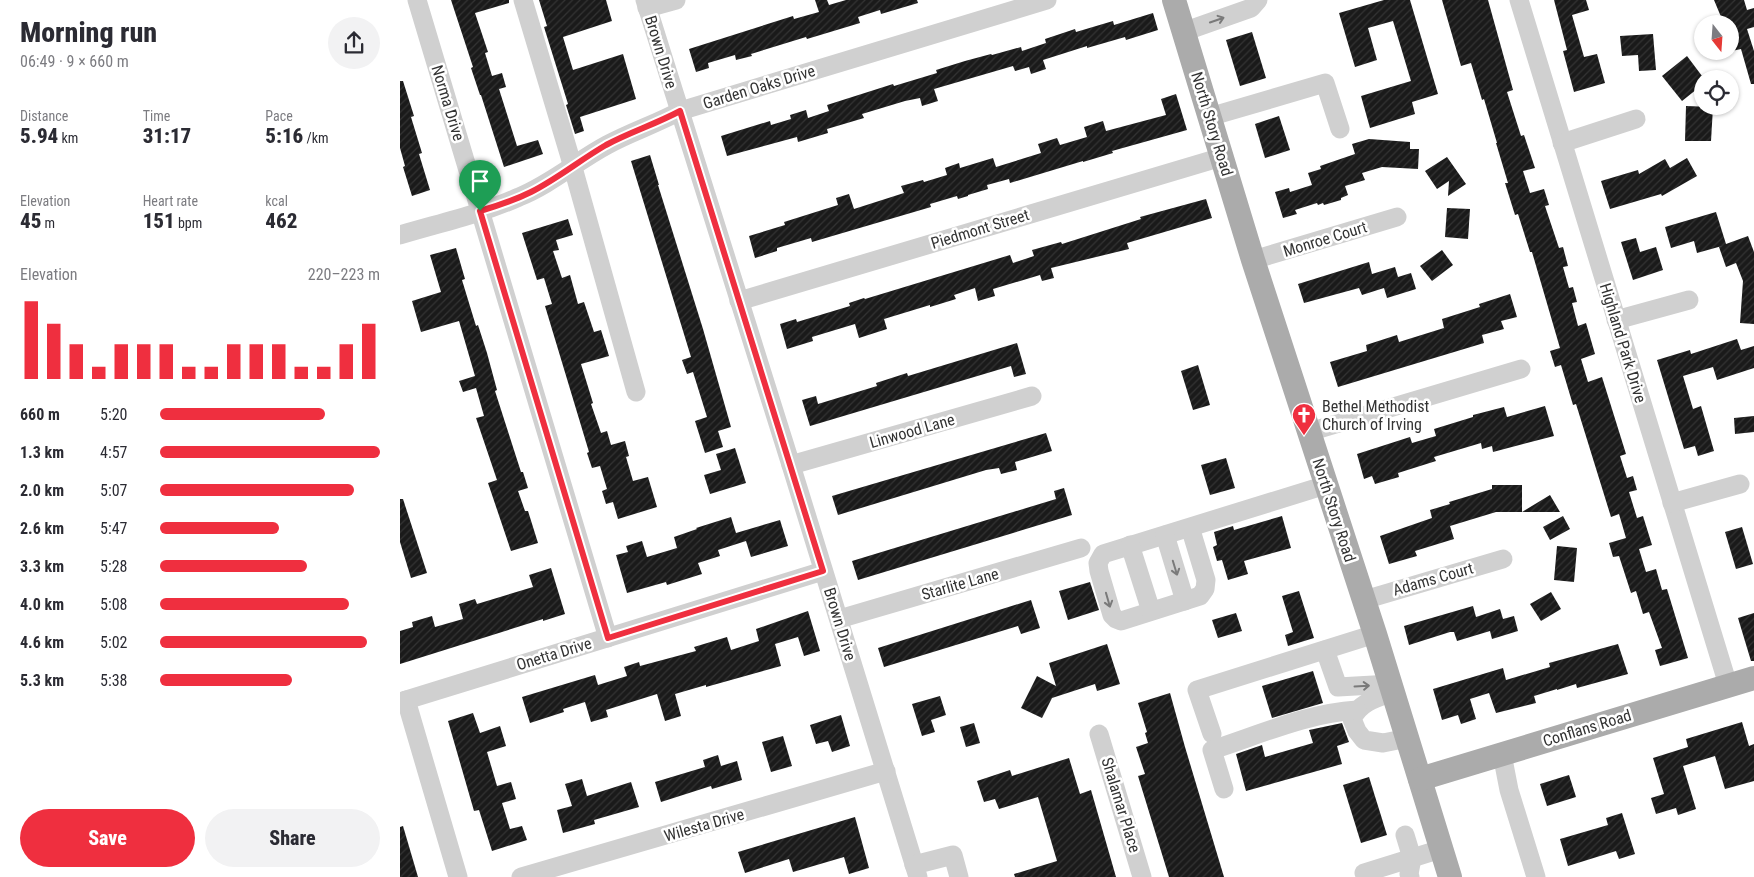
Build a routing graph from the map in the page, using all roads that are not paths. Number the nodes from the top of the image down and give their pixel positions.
1 (417, 0) edge
2 (523, 0) edge
3 (676, 0) edge
4 (1048, 0) edge
5 (1174, 0) edge
6 (1258, 0) edge
7 (1519, 0) edge
8 (646, 4) edge
9 (1183, 32) junction
10 (680, 111) junction
11 (1210, 117) junction
12 (1636, 119) dead end
13 (1340, 129) dead end
14 (1562, 143) junction
15 (1222, 157) junction
16 (573, 166) junction
17 (480, 211) junction
18 (1397, 217) dead end
19 (400, 235) edge
20 (1254, 260) junction
21 (1690, 300) dead end
22 (739, 301) junction
23 (1616, 320) junction
24 (1521, 369) dead end
25 (636, 392) dead end
26 (1032, 396) dead end
27 (1309, 432) junction
28 (791, 466) junction
29 (1740, 484) dead end
30 (1326, 485) junction
31 (1672, 502) junction
32 (1190, 527) junction
33 (1165, 535) junction
34 (1130, 546) junction
35 (1081, 548) dead end
36 (1503, 559) dead end
37 (823, 571) junction
38 (1185, 600) junction
39 (1364, 600) junction
40 (1151, 611) junction
41 (839, 619) junction
42 (1375, 634) junction
43 (608, 638) junction
44 (1325, 650) junction
45 (1754, 678) edge
46 (1728, 685) junction
47 (1392, 688) junction
48 (403, 701) edge
49 (1357, 710) junction
50 (1099, 734) dead end
51 (1212, 734) dead end
52 (1408, 738) junction
53 (1502, 754) junction
54 (886, 771) junction
55 (1420, 779) junction
56 (1224, 789) dead end
57 (1405, 835) dead end
58 (1441, 849) junction
59 (1412, 858) junction
60 (916, 871) edge
61 (1389, 872) edge
62 (458, 877) edge
63 (521, 877) edge
64 (959, 877) edge
65 (1142, 877) edge
66 (1366, 877) edge
67 (1410, 877) edge
68 (1450, 877) edge
69 (1536, 877) edge

1 - 17 street, Norma Drive
2 - 16 street
3 - 8 street
4 - 10 street, Garden Oaks Drive
5 - 9 main road, North Story Road
9 -> 6 street
7 - 14 street, Highland Park Drive
8 - 10 street, Brown Drive
9 - 11 main road, North Story Road
10 - 16 street, Garden Oaks Drive
10 - 22 street, Brown Drive
11 - 13 street
11 - 15 main road, North Story Road
12 - 14 street
14 - 23 street, Highland Park Drive
15 - 20 main road, North Story Road
15 - 22 street, Piedmont Street
16 - 17 street, Garden Oaks Drive
16 - 25 street
17 - 19 street, Garden Oaks Drive
17 - 43 street, Norma Drive
18 - 20 street, Monroe Court
20 - 27 main road, North Story Road
21 - 23 street
22 - 28 street, Brown Drive
23 - 31 street, Highland Park Drive
24 - 27 street
26 - 28 street, Linwood Lane
27 - 30 main road, North Story Road
28 - 37 street, Brown Drive
29 - 31 street
30 - 32 street
30 - 39 main road, North Story Road
31 - 46 street, Highland Park Drive
32 - 33 street
32 - 38 street
33 - 34 street
33 -> 38 street
34 - 40 street
34 -> 40 street
35 - 41 street, Starlite Lane
36 - 39 street, Adams Court
37 - 41 street, Brown Drive
37 - 43 street, Onetta Drive
38 - 40 street
39 - 42 main road, North Story Road
41 - 54 street, Brown Drive
42 - 44 street
42 - 47 main road, North Story Road
43 - 48 street, Onetta Drive
44 -> 47 street
44 - 51 street
45 - 46 main road, Conflans Road
46 - 53 main road, Conflans Road
47 - 49 street
47 - 52 main road, North Story Road
48 - 62 street
49 - 52 street
49 - 56 street
50 - 65 street, Shalamar Place
52 - 55 main road, North Story Road
53 - 55 main road, Conflans Road
53 - 69 street
54 - 60 street, Brown Drive
54 - 63 street, Wilesta Drive
55 - 58 main road, North Story Road
57 - 59 street
58 - 59 street
58 - 68 main road, North Story Road
59 - 61 street
59 - 67 street
60 - 64 street
61 - 66 street

